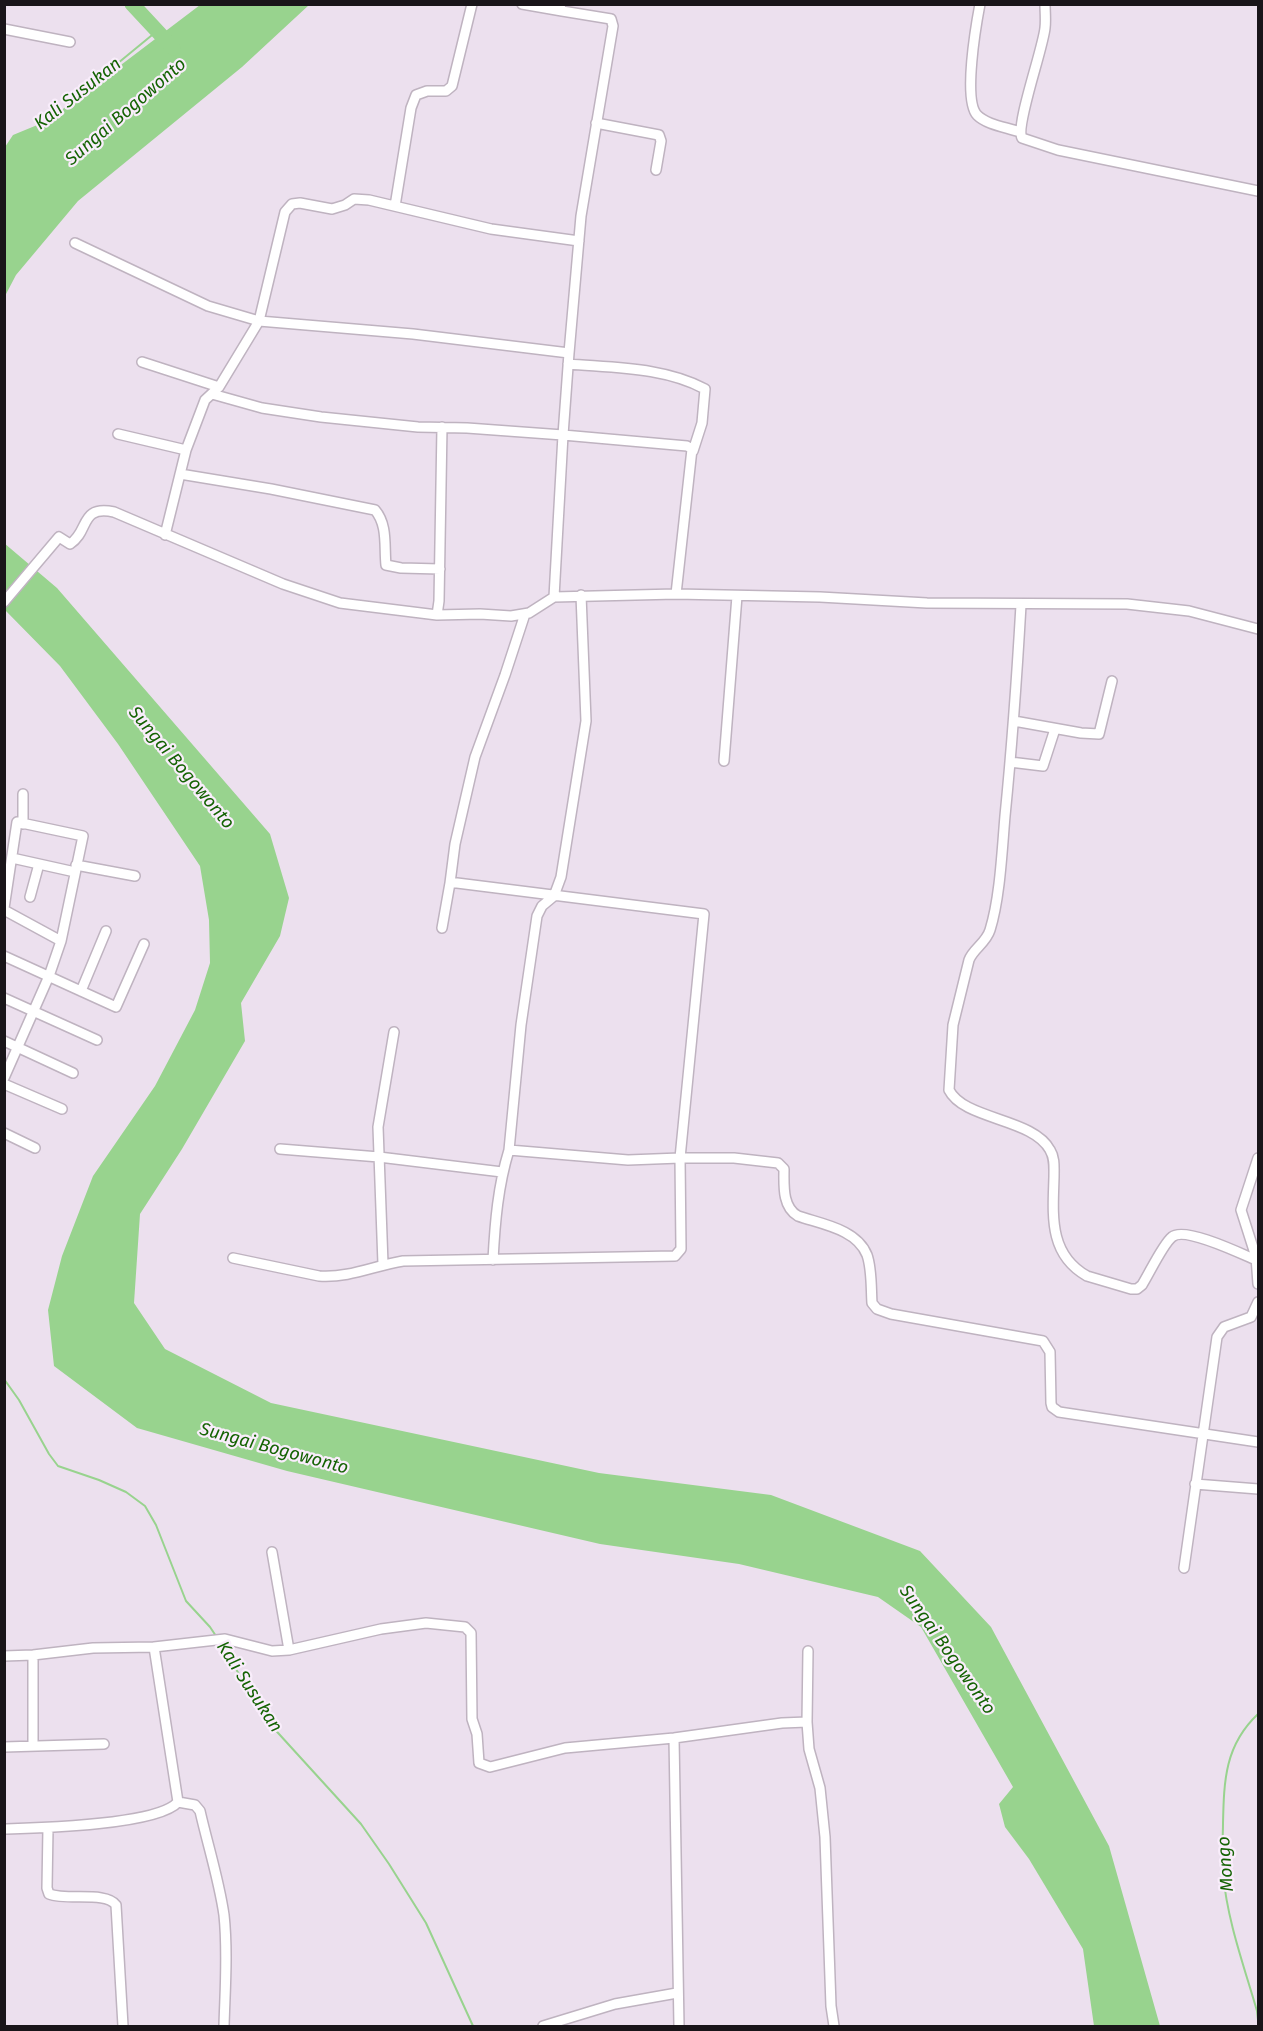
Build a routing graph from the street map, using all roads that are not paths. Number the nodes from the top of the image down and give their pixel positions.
1 (472, 4) edge
2 (522, 4) edge
3 (980, 4) edge
4 (1045, 4) edge
5 (560, 8) edge
6 (4, 29) edge
7 (70, 42) dead end
8 (596, 123) junction
9 (1020, 132) junction
10 (656, 170) dead end
11 (1258, 191) edge
12 (395, 206) junction
13 (579, 241) junction
14 (75, 243) dead end
15 (259, 321) junction
16 (569, 353) junction
17 (142, 362) dead end
18 (568, 364) junction
19 (215, 391) junction
20 (442, 427) junction
21 (118, 434) dead end
22 (562, 435) junction
23 (186, 450) junction
24 (693, 451) junction
25 (180, 474) junction
26 (165, 535) junction
27 (440, 569) junction
28 (676, 594) junction
29 (581, 595) junction
30 (736, 596) junction
31 (554, 597) junction
32 (4, 602) edge
33 (1021, 604) junction
34 (525, 614) junction
35 (437, 615) junction
36 (1258, 628) edge
37 (1112, 681) dead end
38 (1014, 722) junction
39 (1054, 729) junction
40 (724, 761) dead end
41 (1010, 762) junction
42 (23, 794) dead end
43 (23, 824) junction
44 (9, 846) edge
45 (12, 858) junction
46 (39, 864) junction
47 (75, 868) junction
48 (135, 876) dead end
49 (450, 883) junction
50 (554, 896) junction
51 (30, 897) dead end
52 (4, 909) edge
53 (442, 928) dead end
54 (106, 931) dead end
55 (61, 941) junction
56 (144, 944) dead end
57 (4, 956) edge
58 (49, 976) junction
59 (81, 991) junction
60 (4, 998) edge
61 (33, 1011) junction
62 (394, 1032) dead end
63 (97, 1040) dead end
64 (4, 1041) edge
65 (17, 1046) junction
66 (73, 1072) dead end
67 (4, 1078) edge
68 (4, 1084) edge
69 (62, 1108) dead end
70 (4, 1133) edge
71 (35, 1148) dead end
72 (279, 1149) dead end
73 (508, 1150) junction
74 (379, 1157) junction
75 (680, 1158) junction
76 (1258, 1158) edge
77 (502, 1172) junction
78 (233, 1258) dead end
79 (493, 1260) junction
80 (1256, 1260) junction
81 (383, 1264) junction
82 (1258, 1284) edge
83 (1258, 1302) edge
84 (1202, 1434) junction
85 (1258, 1442) edge
86 (1195, 1484) junction
87 (1258, 1489) edge
88 (272, 1552) dead end
89 (1184, 1568) dead end
90 (154, 1647) junction
91 (289, 1650) junction
92 (808, 1651) dead end
93 (33, 1655) junction
94 (4, 1656) edge
95 (807, 1722) junction
96 (674, 1738) junction
97 (104, 1744) dead end
98 (33, 1746) junction
99 (4, 1747) edge
100 (178, 1802) junction
101 (48, 1828) junction
102 (4, 1829) edge
103 (677, 1993) junction
104 (123, 2026) edge
105 (224, 2026) edge
106 (543, 2026) edge
107 (679, 2026) edge
108 (834, 2026) edge

1 - 12 street
2 - 5 street
3 - 9 street
4 - 9 street
5 - 8 street
6 - 7 street
8 - 10 street
8 - 13 street
9 - 11 street
12 - 13 street
12 - 15 street
13 - 16 street
14 - 15 street
15 - 16 street
15 - 19 street
16 - 18 street
17 - 19 street
18 - 22 street
18 - 24 street
19 - 20 street
19 - 23 street
20 - 22 street
20 - 27 street
21 - 23 street
22 - 24 street
22 - 31 street
23 - 25 street
24 - 28 street
25 - 26 street
25 - 27 street
26 - 32 street
26 - 35 street
27 - 35 street
28 - 29 street
28 - 30 street
29 - 31 street
29 - 50 street
30 - 33 street
30 - 40 street
31 - 34 street
33 - 36 street
33 - 38 street
34 - 35 street
34 - 49 street
37 - 39 street
38 - 39 street
38 - 41 street
39 - 41 street
41 - 80 street
42 - 43 street
43 - 44 street
43 - 47 street
44 - 45 street
45 - 46 street
45 - 52 street
46 - 47 street
46 - 51 street
47 - 48 street
47 - 55 street
49 - 50 street
49 - 53 street
50 - 73 street
50 - 75 street
52 - 55 street
54 - 59 street
55 - 58 street
56 - 59 street
57 - 58 street
58 - 59 street
58 - 61 street
60 - 61 street
61 - 63 street
61 - 65 street
62 - 74 street
64 - 65 street
65 - 66 street
65 - 67 street
68 - 69 street
70 - 71 street
72 - 74 street
73 - 75 street
73 - 77 street
74 - 77 street
74 - 81 street
75 - 79 street
75 - 84 street
76 - 80 street
77 - 79 street
78 - 81 street
79 - 81 street
80 - 82 street
83 - 84 street
84 - 85 street
84 - 86 street
86 - 87 street
86 - 89 street
88 - 91 street
90 - 91 street
90 - 93 street
90 - 100 street
91 - 96 street
92 - 95 street
93 - 94 street
93 - 98 street
95 - 96 street
95 - 108 street
96 - 103 street
97 - 98 street
98 - 99 street
100 - 101 street
100 - 105 street
101 - 102 street
101 - 104 street
103 - 106 street
103 - 107 street

